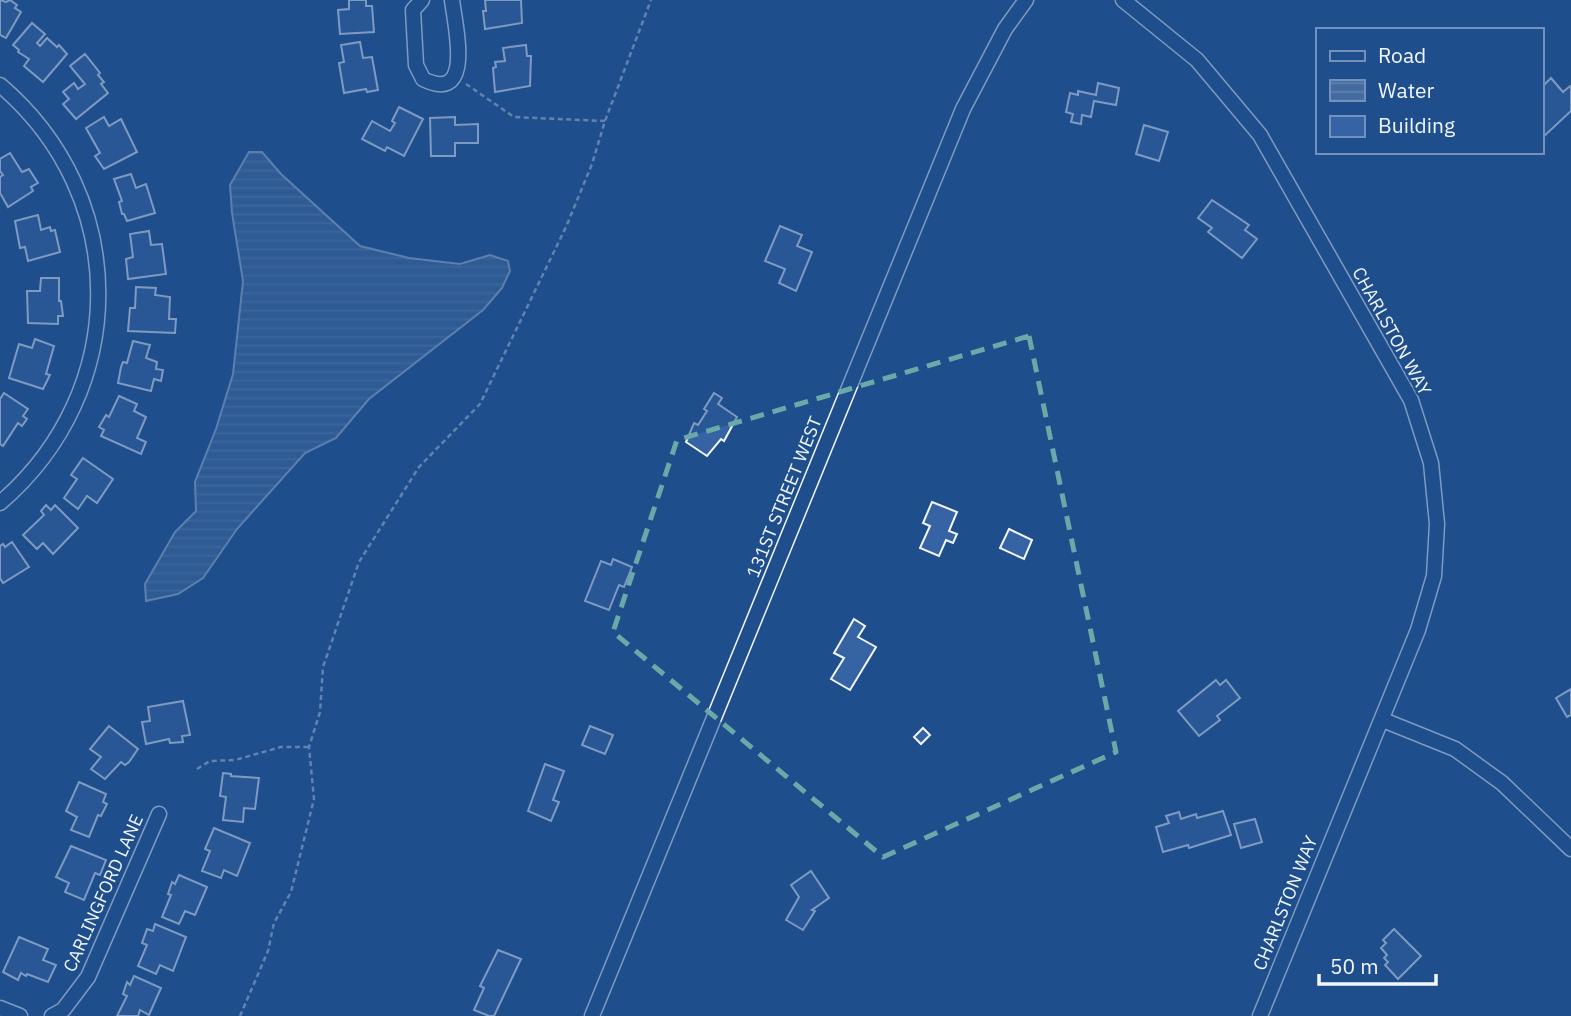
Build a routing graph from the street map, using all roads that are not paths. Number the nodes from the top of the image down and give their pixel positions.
1 (422, 0) edge
2 (452, 0) edge
3 (1026, 0) edge
4 (1123, 0) edge
5 (0, 85) edge
6 (0, 503) edge
7 (1383, 720) junction
8 (159, 814) dead end
9 (1571, 849) edge
10 (0, 1008) edge
11 (20, 1016) edge
12 (52, 1016) edge
13 (592, 1016) edge
14 (1260, 1016) edge

1 - 2 street
3 - 13 street, 131ST STREET WEST
4 - 7 street, CHARLSTON WAY
5 - 6 street
7 - 9 street
7 - 14 street, CHARLSTON WAY
8 - 12 street, CARLINGFORD LANE
10 - 11 street

